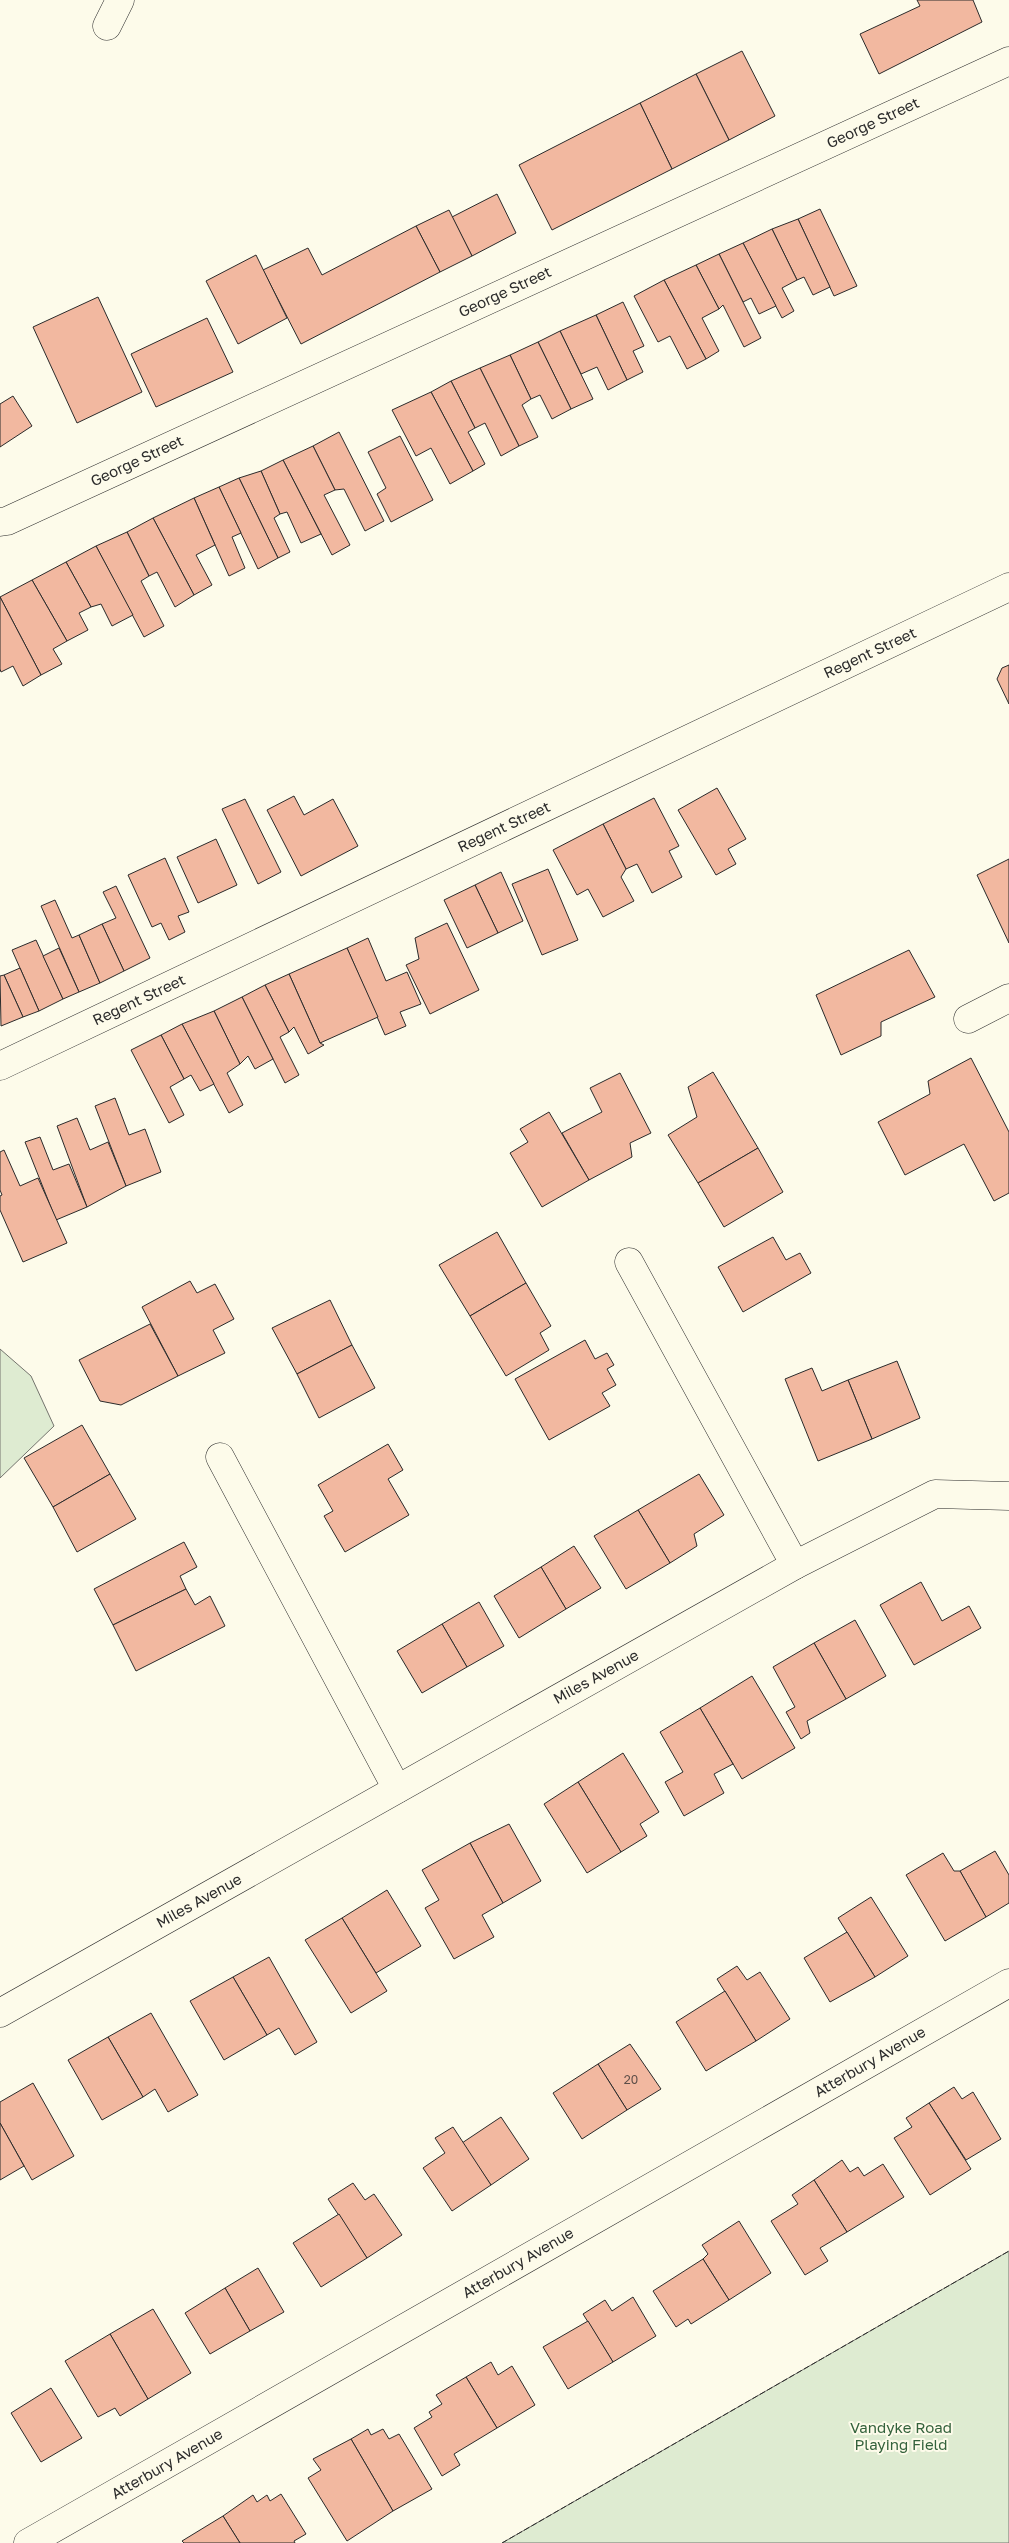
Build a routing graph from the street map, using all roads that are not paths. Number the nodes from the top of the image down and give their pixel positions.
1 (120, 0) edge
2 (107, 26) dead end
3 (1009, 61) edge
4 (0, 522) edge
5 (1009, 588) edge
6 (1009, 998) edge
7 (968, 1019) dead end
8 (0, 1066) edge
9 (629, 1262) dead end
10 (220, 1457) dead end
11 (1009, 1496) edge
12 (795, 1565) junction
13 (397, 1789) junction
14 (1009, 1983) edge
15 (0, 2013) edge
16 (28, 2543) edge

1 - 2 street
3 - 4 street, George Street
5 - 8 street, Regent Street
6 - 7 street
9 - 12 street
10 - 13 street
11 - 12 street, Miles Avenue
12 - 13 street, Miles Avenue
13 - 15 street, Miles Avenue
14 - 16 street, Atterbury Avenue

